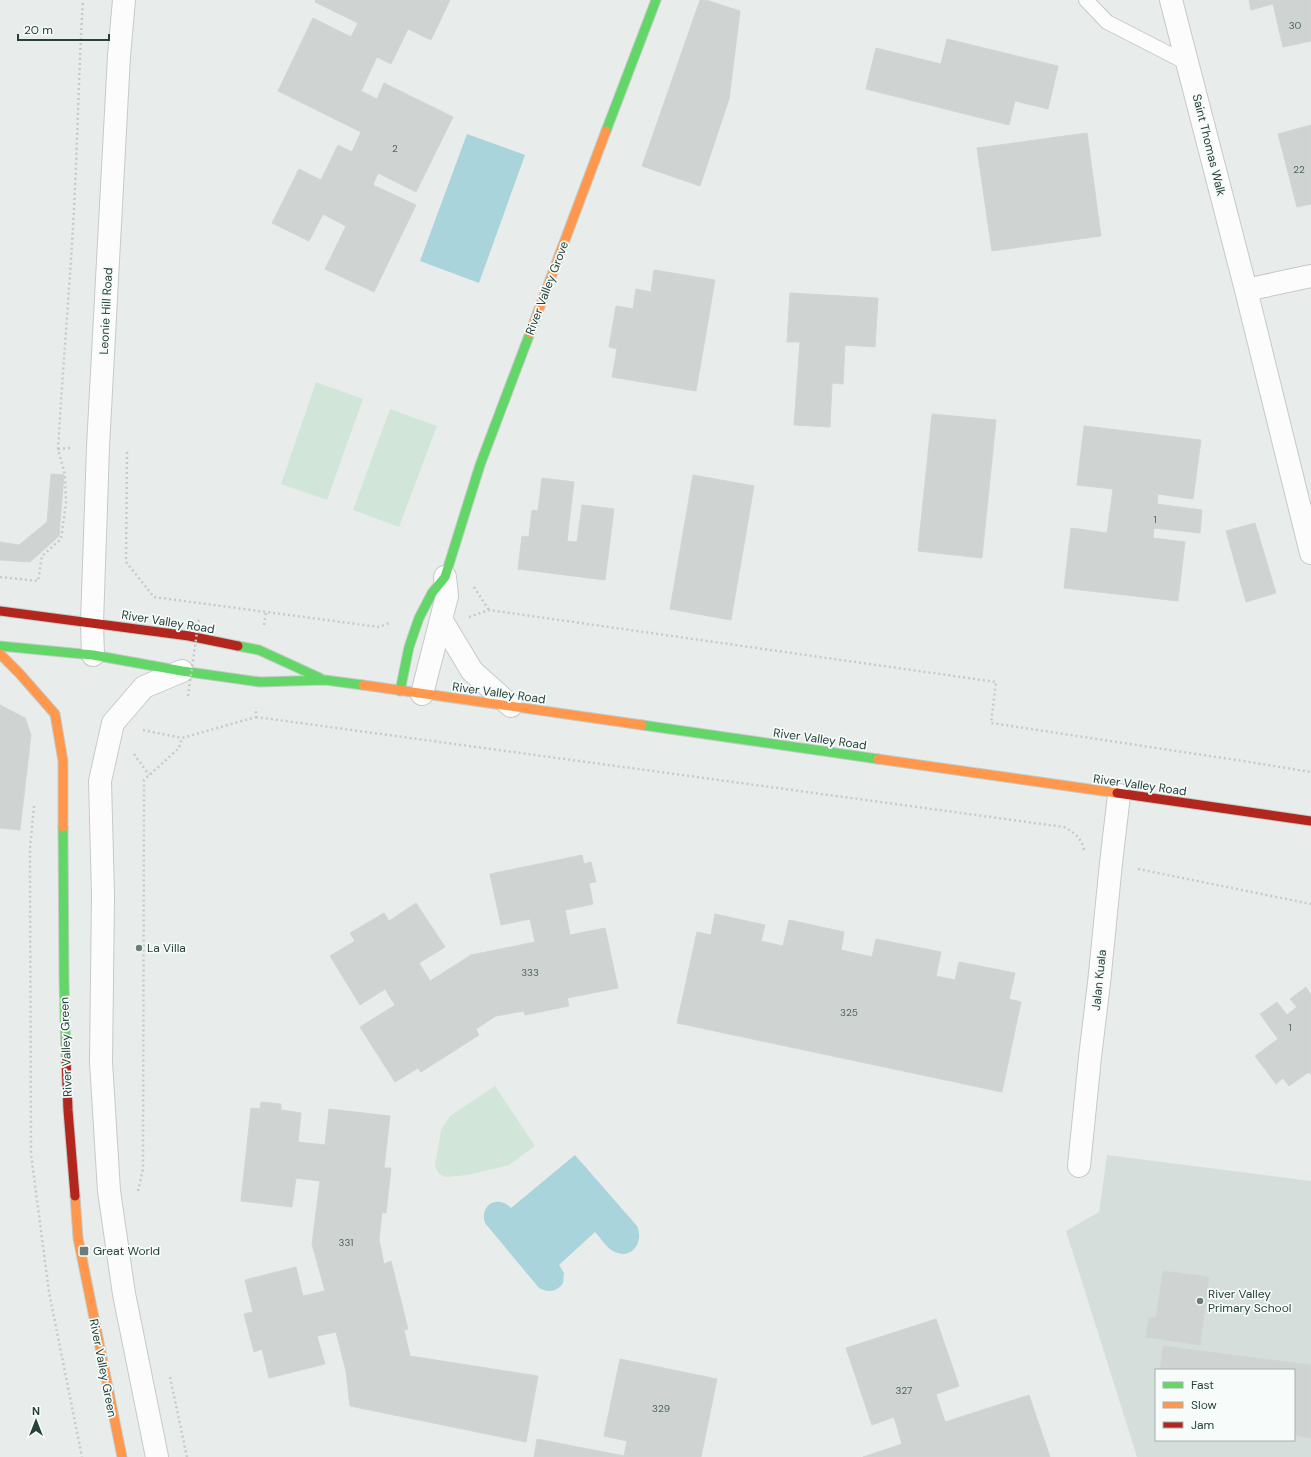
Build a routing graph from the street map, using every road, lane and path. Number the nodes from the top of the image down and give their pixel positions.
1 (83, 0) edge
2 (124, 0) edge
3 (656, 0) edge
4 (1086, 0) edge
5 (1171, 0) edge
6 (1187, 63) junction
7 (1311, 276) edge
8 (1246, 290) junction
9 (127, 445) dead end
10 (1311, 553) edge
11 (0, 577) edge
12 (445, 577) junction
13 (0, 611) edge
14 (266, 612) junction
15 (199, 618) dead end
16 (418, 618) junction
17 (442, 621) junction
18 (92, 623) junction
19 (264, 626) dead end
20 (0, 646) edge
21 (0, 654) edge
22 (93, 655) junction
23 (182, 671) junction
24 (325, 680) junction
25 (400, 691) junction
26 (422, 694) junction
27 (188, 696) dead end
28 (256, 704) dead end
29 (511, 706) junction
30 (256, 717) junction
31 (1311, 772) edge
32 (1119, 795) junction
33 (1311, 821) edge
34 (1111, 864) junction
35 (1311, 904) edge
36 (1079, 1166) dead end
37 (137, 1194) dead end
38 (170, 1374) dead end
39 (122, 1457) edge
40 (157, 1457) edge
41 (187, 1457) edge

1 - 11 path
2 - 18 street, Leonie Hill Road
3 - 12 main road, River Valley Grove
4 - 6 lane
5 - 6 street, Saint Thomas Walk
6 - 8 street, Saint Thomas Walk
7 - 8 street
8 - 10 street, Saint Thomas Walk
9 - 14 path
12 - 16 main road, River Valley Grove
12 - 17 street, River Valley Grove
13 - 18 main road, River Valley Road
14 - 16 path
14 - 19 path
15 - 27 path, bridge
16 - 25 main road, River Valley Grove
17 - 26 street, River Valley Grove
17 - 29 street
17 - 31 path
18 - 22 street, Leonie Hill Road
18 - 24 main road, River Valley Road
20 - 22 main road, River Valley Road
21 - 39 main road, River Valley Green
22 - 23 main road, River Valley Road
23 - 24 main road, River Valley Road
23 - 40 street
24 - 25 main road, River Valley Road
25 - 26 main road, River Valley Road
26 - 29 main road, River Valley Road
28 - 30 path
29 - 32 main road, River Valley Road
30 - 34 path
30 - 37 path
32 - 33 main road, River Valley Road
32 - 34 street, Jalan Kuala
34 - 35 path
34 - 36 street, Jalan Kuala
38 - 41 path

